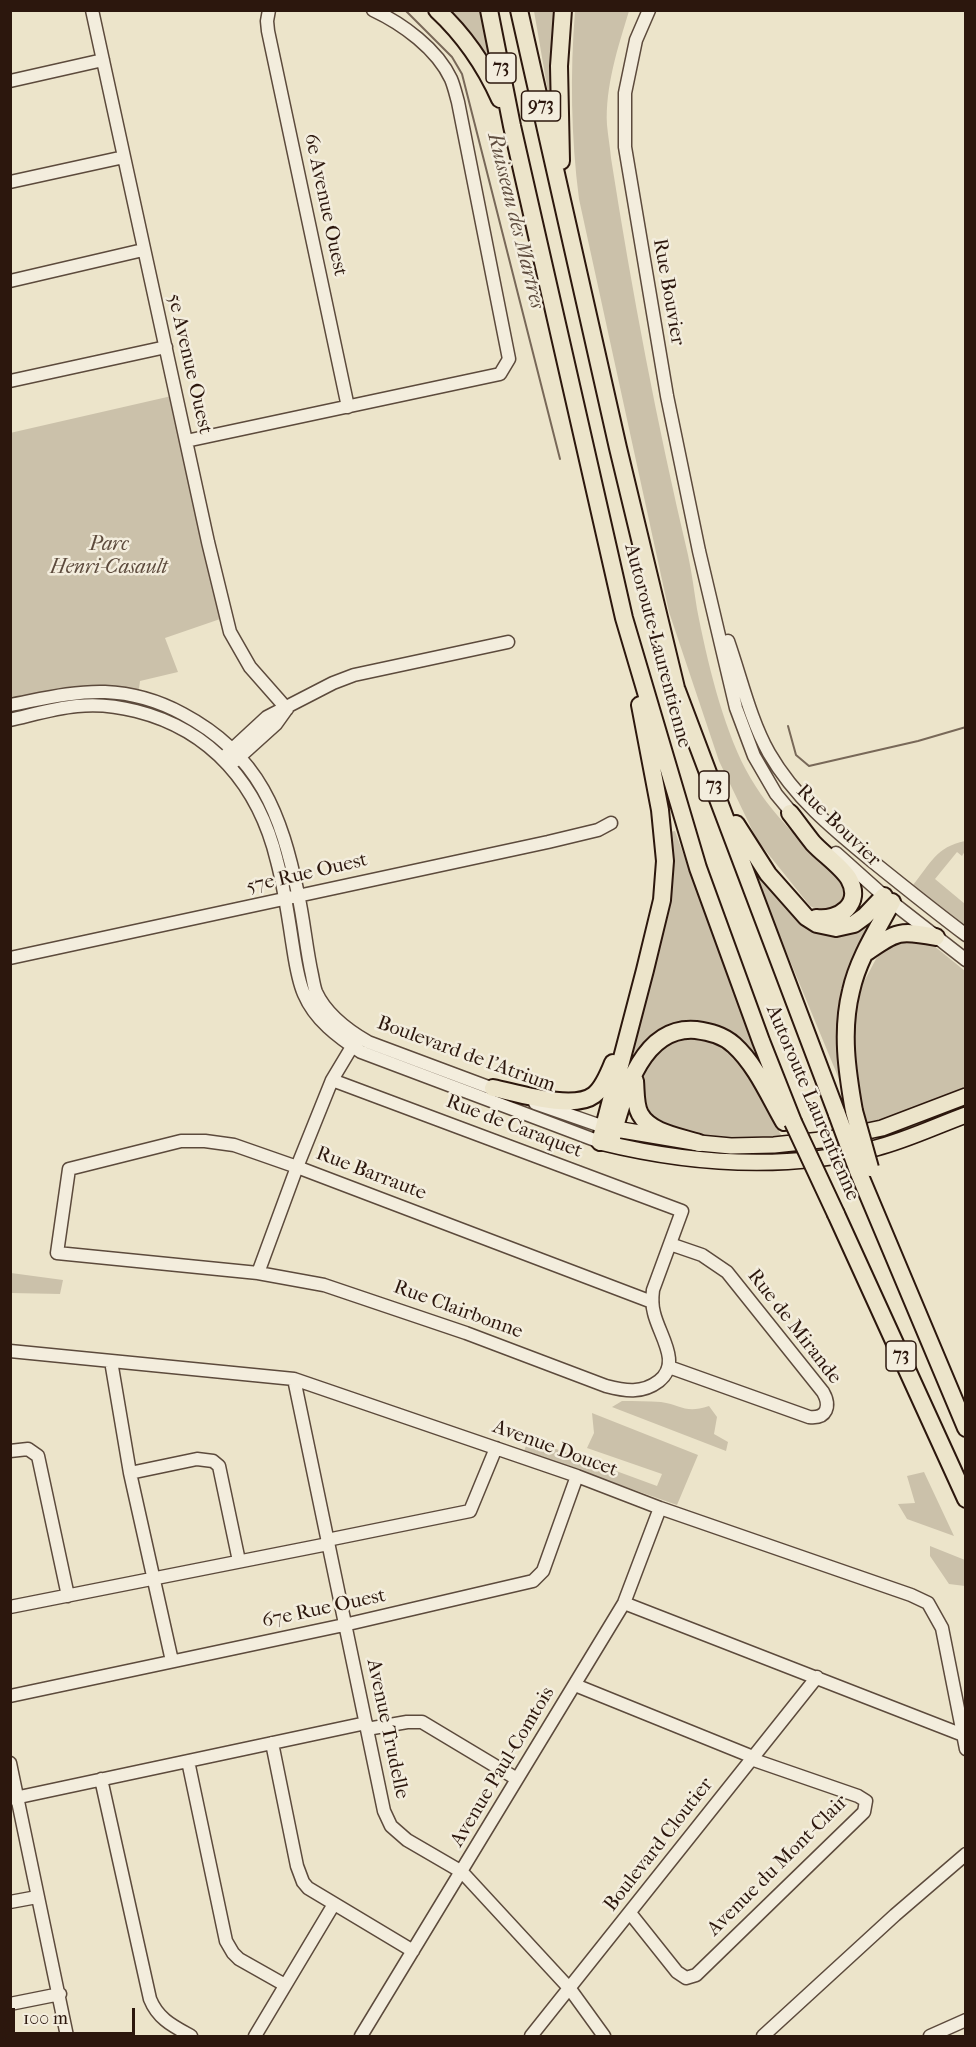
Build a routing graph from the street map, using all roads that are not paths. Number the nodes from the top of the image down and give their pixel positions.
1 (92, 10) edge
2 (268, 10) edge
3 (374, 10) edge
4 (437, 10) edge
5 (489, 10) edge
6 (519, 10) edge
7 (563, 10) edge
8 (649, 10) edge
9 (103, 60) junction
10 (10, 81) edge
11 (512, 126) junction
12 (124, 157) junction
13 (10, 182) edge
14 (562, 201) junction
15 (143, 250) junction
16 (10, 281) edge
17 (166, 347) junction
18 (10, 381) edge
19 (348, 407) junction
20 (186, 441) junction
21 (706, 581) junction
22 (624, 618) junction
23 (508, 642) dead end
24 (10, 705) edge
25 (287, 709) junction
26 (10, 720) edge
27 (236, 752) junction
28 (225, 762) junction
29 (718, 798) junction
30 (790, 813) junction
31 (612, 823) dead end
32 (899, 883) junction
33 (298, 895) junction
34 (285, 898) junction
35 (888, 899) junction
36 (806, 917) junction
37 (966, 935) edge
38 (936, 937) junction
39 (866, 952) junction
40 (10, 958) edge
41 (966, 960) edge
42 (630, 1023) junction
43 (355, 1042) junction
44 (634, 1073) junction
45 (332, 1080) junction
46 (493, 1089) junction
47 (966, 1096) edge
48 (846, 1113) junction
49 (966, 1115) edge
50 (789, 1123) junction
51 (607, 1136) junction
52 (699, 1143) junction
53 (297, 1167) junction
54 (670, 1244) junction
55 (57, 1252) joint
56 (258, 1273) junction
57 (652, 1302) junction
58 (10, 1351) edge
59 (111, 1361) junction
60 (669, 1367) junction
61 (294, 1379) junction
62 (966, 1428) edge
63 (496, 1448) junction
64 (10, 1451) edge
65 (130, 1473) junction
66 (577, 1476) junction
67 (966, 1499) edge
68 (660, 1508) junction
69 (327, 1542) junction
70 (239, 1560) junction
71 (153, 1577) junction
72 (68, 1596) junction
73 (624, 1603) junction
74 (10, 1607) edge
75 (344, 1625) junction
76 (172, 1661) junction
77 (817, 1677) junction
78 (575, 1685) junction
79 (10, 1696) edge
80 (366, 1726) junction
81 (963, 1735) junction
82 (272, 1743) junction
83 (966, 1749) edge
84 (752, 1758) junction
85 (188, 1761) junction
86 (10, 1763) edge
87 (101, 1779) junction
88 (517, 1779) junction
89 (14, 1799) edge
90 (966, 1854) edge
91 (462, 1872) junction
92 (37, 1897) junction
93 (10, 1902) edge
94 (334, 1904) junction
95 (630, 1912) junction
96 (413, 1951) junction
97 (285, 1985) junction
98 (570, 1989) junction
99 (60, 1994) junction
100 (10, 2004) edge
101 (966, 2020) edge
102 (67, 2037) edge
103 (191, 2037) edge
104 (255, 2037) edge
105 (361, 2037) edge
106 (531, 2037) edge
107 (604, 2037) edge
108 (764, 2037) edge
109 (930, 2037) edge

1 - 9 street, 5e Avenue Ouest
2 - 19 street, 6e Avenue Ouest
3 - 19 street
4 - 11 highway
5 - 11 highway, Autoroute Laurentienne / 73
6 - 14 highway, Autoroute Laurentienne / 973
7 - 14 highway
8 - 21 street, Rue Bouvier
9 - 10 street
9 - 12 street, 5e Avenue Ouest
11 - 22 highway, Autoroute Laurentienne / 73
12 - 13 street
12 - 15 street, 5e Avenue Ouest
14 - 29 highway, Autoroute Laurentienne / 73
15 - 16 street
15 - 17 street, 5e Avenue Ouest
17 - 18 street
17 - 20 street, 5e Avenue Ouest
19 - 20 street
20 - 25 street, 5e Avenue Ouest
21 - 30 street, Rue Bouvier
21 - 32 street, Rue Bouvier
22 - 42 highway
22 - 50 highway, Autoroute Laurentienne / 73
23 - 25 street
24 - 27 street, Boulevard de l'Atrium
25 - 27 street
26 - 28 street, Boulevard de l'Atrium
27 - 28 street
27 - 33 street, Boulevard de l'Atrium
28 - 34 street, Boulevard de l'Atrium
29 - 36 highway
29 - 48 highway, Autoroute Laurentienne / 73
30 - 35 street, Rue Bouvier
30 - 36 highway
31 - 33 street, 57e Rue Ouest
32 - 35 street
32 - 37 street, Rue Bouvier
33 - 34 street, 57e Rue Ouest
33 - 43 street, Boulevard de l'Atrium
34 - 40 street, 57e Rue Ouest
34 - 43 street, Boulevard de l'Atrium
35 - 36 highway
35 - 38 street, Rue Bouvier
35 - 39 highway
38 - 39 highway
38 - 41 street, Rue Bouvier
39 - 48 highway
42 - 46 highway
42 - 51 highway
43 - 45 street
43 - 46 street, Boulevard de l'Atrium
43 - 51 street, Boulevard de l'Atrium
44 - 50 highway
44 - 51 highway
44 - 52 highway
45 - 53 street
45 - 54 street, Rue de Caraquet
46 - 51 street, Boulevard de l'Atrium
47 - 52 main road, Boulevard de l'Atrium
48 - 62 highway, Autoroute Laurentienne / 73, bridge
49 - 51 main road, Boulevard de l'Atrium
50 - 67 highway, Autoroute Laurentienne / 73, bridge
51 - 52 main road, Boulevard de l'Atrium
53 - 55 street, Rue Barraute
53 - 56 street
53 - 57 street, Rue Barraute
54 - 57 street
54 - 60 street, Rue de Mirande
55 - 56 street, Rue Clairbonne
56 - 60 street, Rue Clairbonne
57 - 60 street
58 - 59 street, Avenue Doucet
59 - 61 street, Avenue Doucet
59 - 65 street
61 - 63 street, Avenue Doucet
61 - 69 street, Avenue Trudelle
63 - 66 street, Avenue Doucet
63 - 69 street
64 - 72 street
65 - 70 street
65 - 71 street
66 - 68 street, Avenue Doucet
66 - 75 street, 67e Rue Ouest
68 - 73 street, Avenue Paul-Comtois
68 - 81 street, Avenue Doucet
69 - 70 street
69 - 75 street, Avenue Trudelle
70 - 71 street
71 - 72 street
71 - 76 street
72 - 74 street
73 - 77 street
73 - 78 street, Avenue Paul-Comtois
75 - 76 street, 67e Rue Ouest
75 - 80 street, Avenue Trudelle
76 - 79 street, 67e Rue Ouest
77 - 81 street
77 - 84 street, Boulevard Cloutier
78 - 84 street, Avenue du Mont-Clair
78 - 88 street, Avenue Paul-Comtois
80 - 82 street
80 - 88 street
80 - 91 street, Avenue Trudelle
81 - 83 street, Avenue Doucet
82 - 85 street
82 - 94 street
84 - 95 street, Boulevard Cloutier
84 - 95 street, Avenue du Mont-Clair
85 - 87 street
85 - 97 street
86 - 89 street
87 - 89 street
87 - 103 street
88 - 91 street, Avenue Paul-Comtois
89 - 92 street
90 - 108 street
91 - 96 street, Avenue Paul-Comtois
91 - 98 street, Avenue Trudelle
92 - 93 street
92 - 99 street
94 - 96 street
94 - 97 street
95 - 98 street, Boulevard Cloutier
96 - 105 street, Avenue Paul-Comtois
97 - 104 street
98 - 106 street, Boulevard Cloutier
98 - 107 street, Avenue Trudelle
99 - 100 street
99 - 102 street
101 - 109 street

